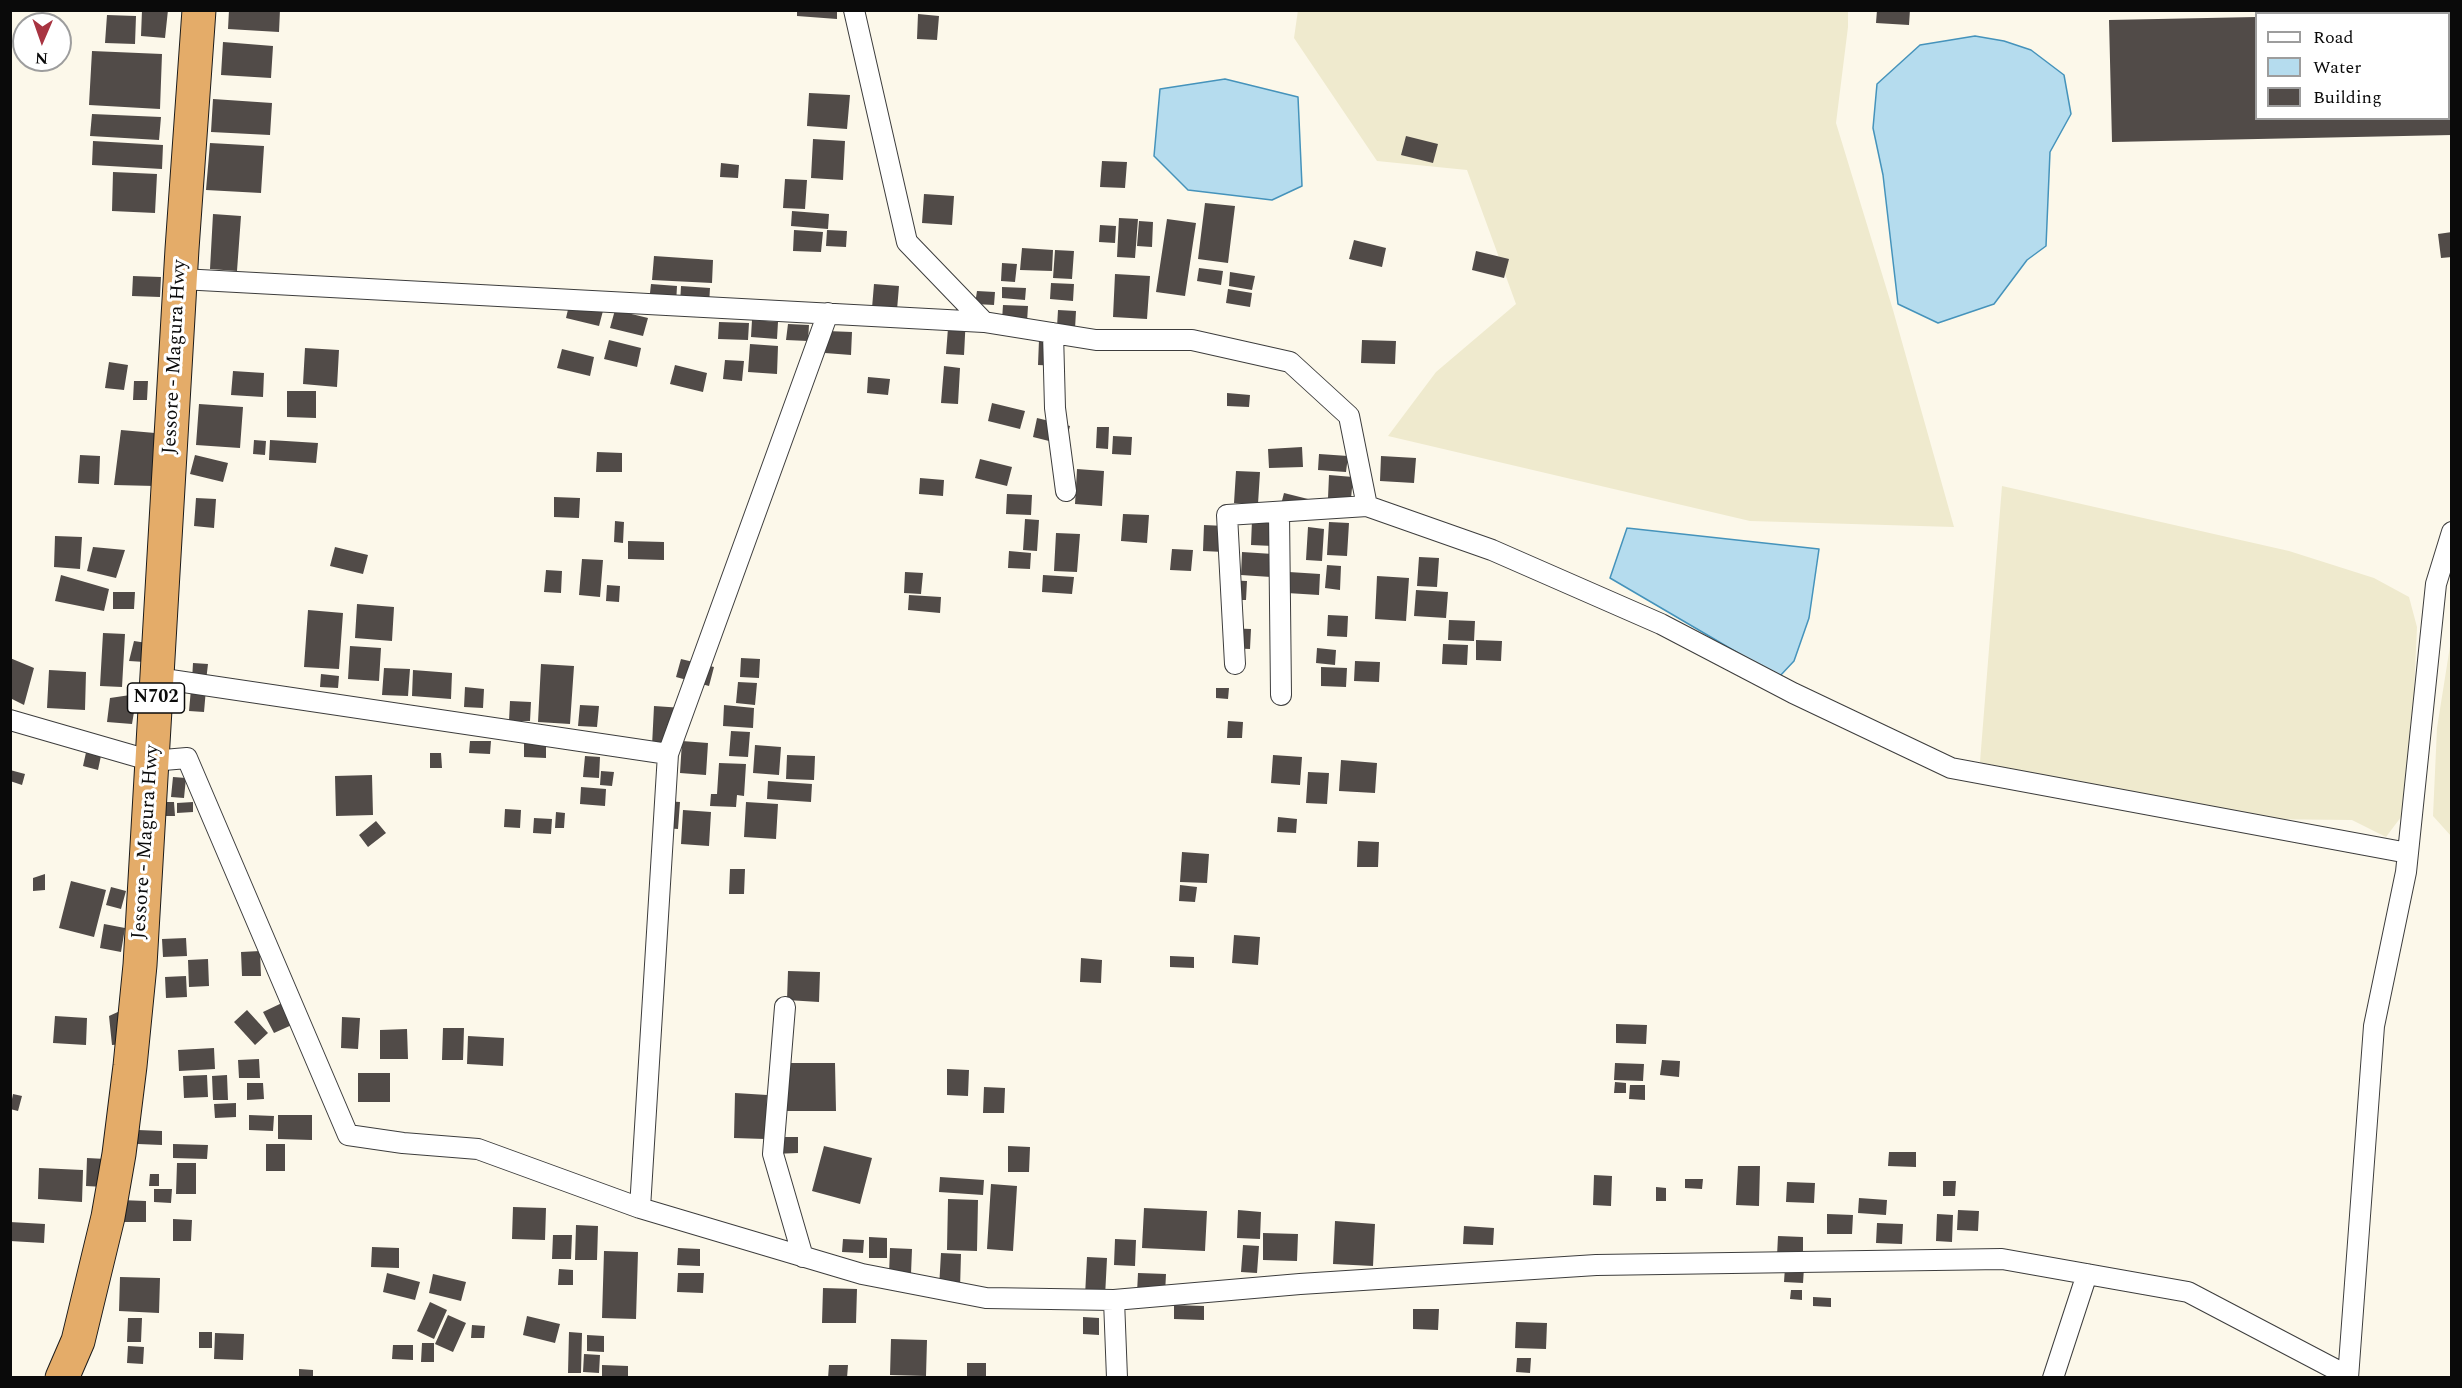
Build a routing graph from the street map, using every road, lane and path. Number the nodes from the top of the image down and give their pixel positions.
1 (199, 10) edge
2 (854, 10) edge
3 (180, 279) junction
4 (828, 313) junction
5 (984, 322) junction
6 (1053, 333) junction
7 (1066, 491) dead end
8 (1367, 506) junction
9 (1279, 512) junction
10 (2451, 532) edge
11 (1234, 664) dead end
12 (157, 678) junction
13 (1281, 695) dead end
14 (10, 720) edge
15 (668, 754) junction
16 (152, 761) junction
17 (2408, 853) junction
18 (785, 1007) dead end
19 (640, 1208) junction
20 (803, 1257) junction
21 (2087, 1274) junction
22 (1114, 1300) junction
23 (62, 1377) edge
24 (1117, 1377) edge
25 (2053, 1377) edge
26 (2348, 1377) edge

1 - 3 highway, Jessore - Magura Hwy / N702
2 - 5 street
3 - 4 street
3 - 12 highway, Jessore - Magura Hwy / N702
4 - 5 street
4 - 15 street
5 - 6 street
6 - 7 street
6 - 8 street
8 - 9 street
8 - 17 street
9 - 11 street
9 - 13 street
10 - 17 street
12 - 15 street
12 - 16 highway, Jessore - Magura Hwy / N702
14 - 16 street
15 - 19 street
16 - 19 street
16 - 23 highway, Jessore - Magura Hwy / N702
17 - 26 street
18 - 20 street
19 - 20 street
20 - 22 street
21 - 22 street
21 - 25 street
21 - 26 street
22 - 24 street

